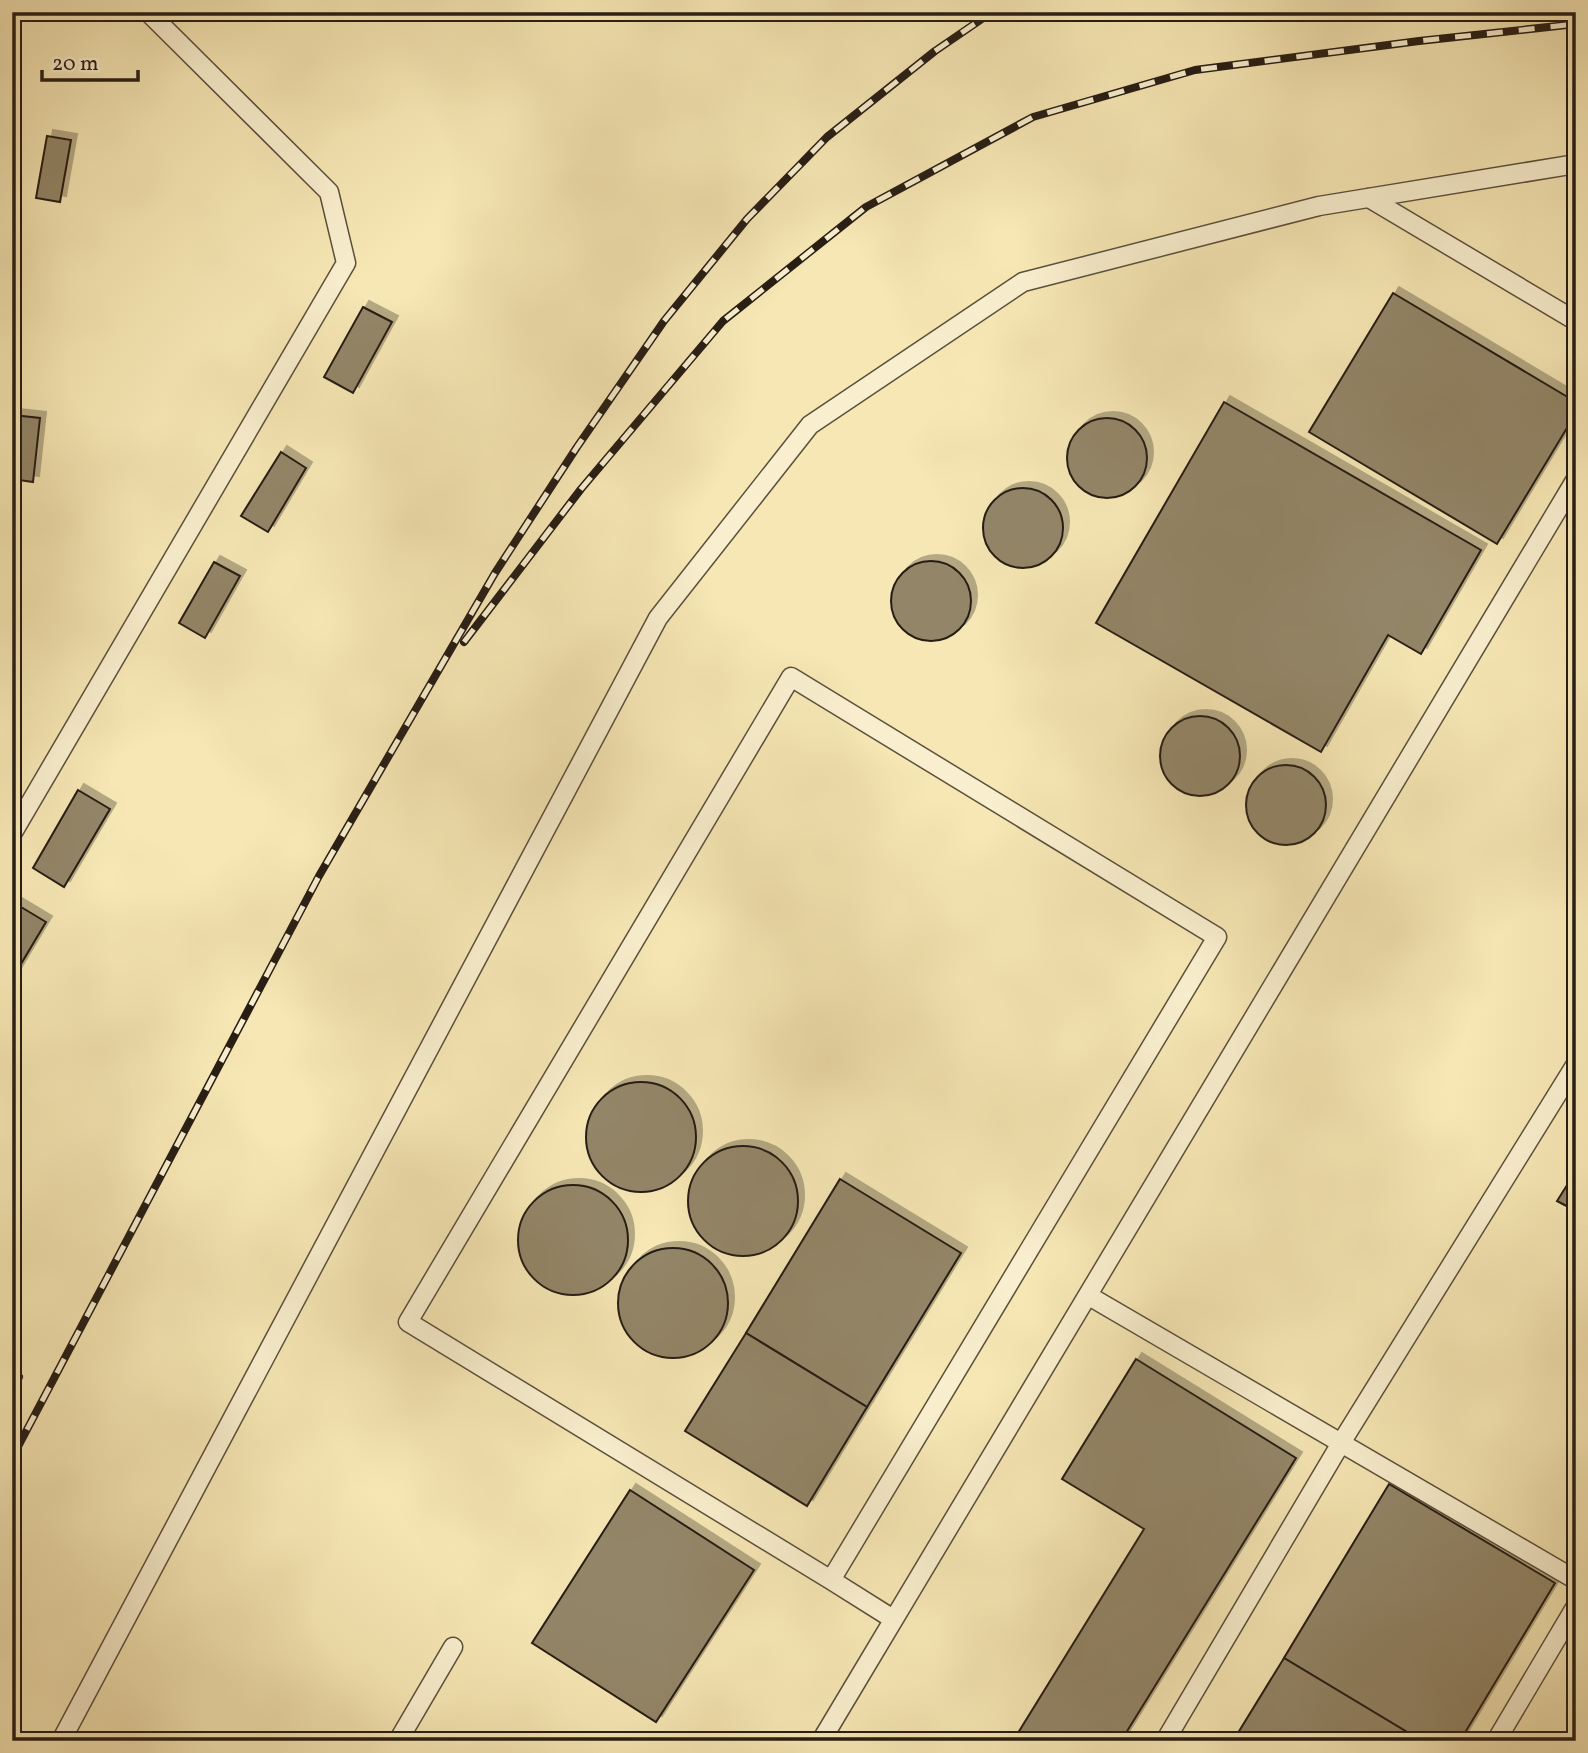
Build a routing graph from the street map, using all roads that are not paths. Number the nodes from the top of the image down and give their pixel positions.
1 (148, 12) edge
2 (1576, 164) edge
3 (1369, 198) junction
4 (1576, 321) edge
5 (1576, 479) edge
6 (12, 834) edge
7 (1576, 1064) edge
8 (1089, 1296) junction
9 (1341, 1443) junction
10 (831, 1580) junction
11 (1576, 1580) edge
12 (1576, 1606) edge
13 (894, 1619) junction
14 (453, 1647) dead end
15 (61, 1741) edge
16 (398, 1741) edge
17 (821, 1741) edge
18 (1165, 1741) edge
19 (1496, 1741) edge

1 - 6 lane
2 - 3 lane
3 - 4 lane
3 - 15 lane
5 - 8 lane
7 - 9 lane
8 - 9 lane
8 - 13 lane
9 - 11 lane
9 - 18 lane
10 - 10 lane
10 - 13 lane
12 - 19 lane
13 - 17 lane
14 - 16 lane

